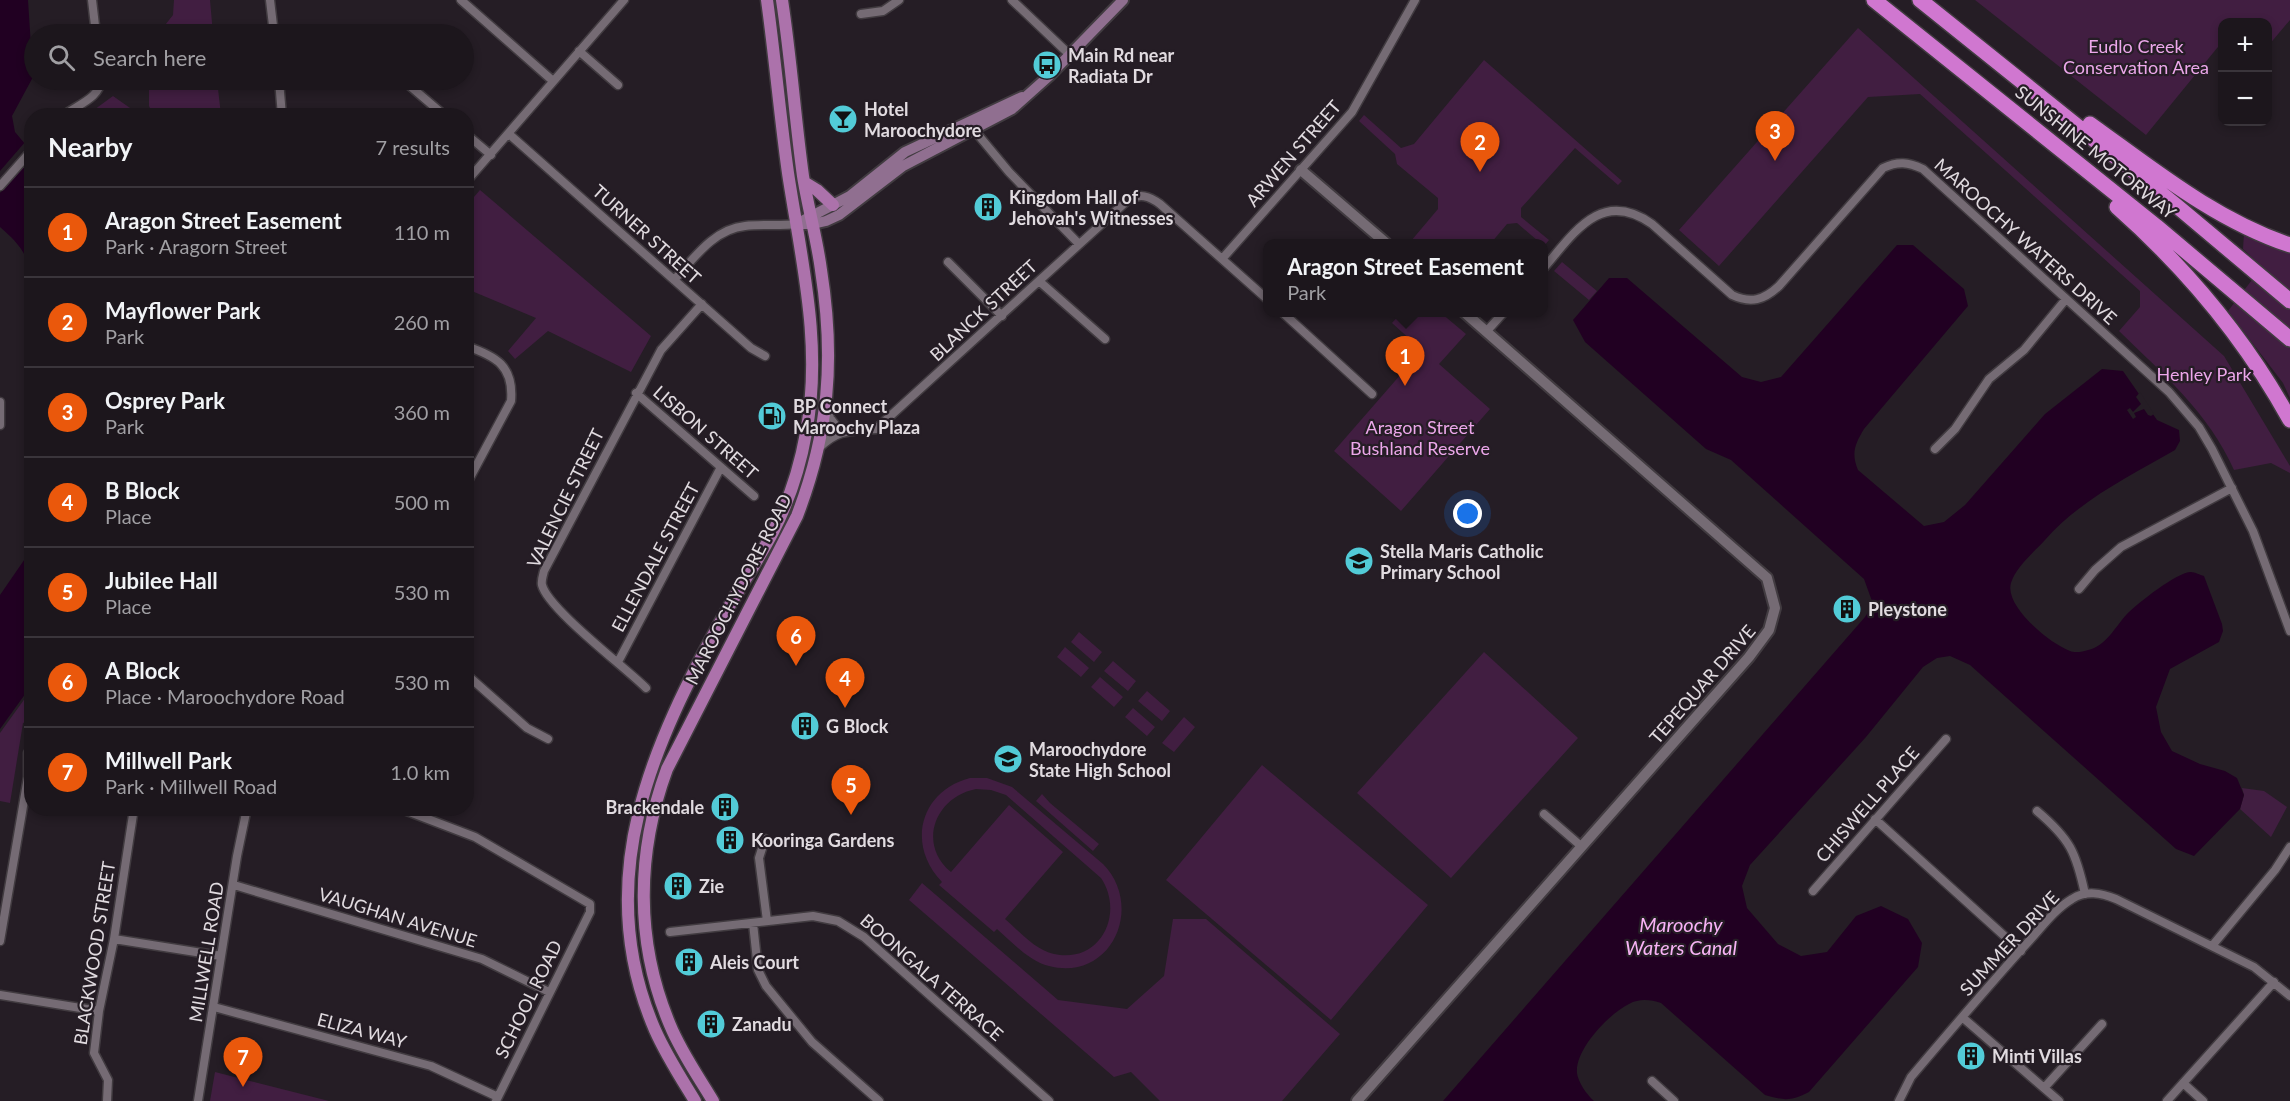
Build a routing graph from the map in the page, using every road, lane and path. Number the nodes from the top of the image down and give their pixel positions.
1 (92, 0) edge
2 (270, 0) edge
3 (461, 0) edge
4 (766, 0) edge
5 (782, 0) edge
6 (899, 0) edge
7 (1012, 0) edge
8 (1123, 0) edge
9 (1415, 0) edge
10 (1874, 0) edge
11 (1920, 0) edge
12 (618, 2) edge
13 (861, 14) dead end
14 (95, 24) edge
15 (273, 24) edge
16 (579, 51) junction
17 (1070, 54) junction
18 (553, 81) junction
19 (618, 85) dead end
20 (98, 90) edge
21 (280, 90) edge
22 (415, 90) edge
23 (74, 108) edge
24 (281, 108) edge
25 (436, 108) edge
26 (2062, 113) junction
27 (2031, 125) junction
28 (971, 126) junction
29 (509, 134) junction
30 (474, 141) edge
31 (491, 155) junction
32 (24, 159) edge
33 (1301, 170) junction
34 (474, 173) edge
35 (804, 182) junction
36 (0, 186) edge
37 (833, 205) junction
38 (812, 220) junction
39 (798, 224) junction
40 (1381, 239) edge
41 (1079, 244) junction
42 (2290, 245) edge
43 (1222, 259) junction
44 (948, 262) dead end
45 (1548, 263) edge
46 (674, 280) junction
47 (1039, 281) junction
48 (1263, 295) edge
49 (2066, 299) junction
50 (2290, 301) edge
51 (702, 304) junction
52 (1002, 316) junction
53 (1287, 317) edge
54 (1470, 317) edge
55 (1500, 317) edge
56 (1486, 332) junction
57 (1105, 339) dead end
58 (2290, 339) edge
59 (474, 349) edge
60 (765, 356) dead end
61 (636, 393) junction
62 (1372, 394) dead end
63 (0, 402) edge
64 (826, 403) junction
65 (2290, 420) edge
66 (0, 425) edge
67 (840, 431) junction
68 (819, 448) junction
69 (1935, 449) dead end
70 (721, 467) junction
71 (474, 469) edge
72 (2232, 488) junction
73 (754, 496) dead end
74 (2079, 589) dead end
75 (2290, 631) edge
76 (618, 662) junction
77 (474, 681) edge
78 (646, 688) dead end
79 (548, 739) dead end
80 (1946, 739) dead end
81 (24, 796) edge
82 (2037, 811) dead end
83 (1544, 814) dead end
84 (133, 816) edge
85 (245, 816) edge
86 (420, 816) edge
87 (1875, 819) junction
88 (765, 839) dead end
89 (1581, 846) junction
90 (2290, 847) edge
91 (234, 885) junction
92 (4, 890) edge
93 (1813, 891) dead end
94 (2085, 894) junction
95 (767, 921) junction
96 (753, 923) junction
97 (670, 932) dead end
98 (114, 939) junction
99 (0, 941) edge
100 (2212, 946) junction
101 (2021, 951) junction
102 (221, 956) junction
103 (2274, 982) junction
104 (549, 992) junction
105 (0, 994) edge
106 (2290, 996) edge
107 (214, 1007) junction
108 (99, 1011) junction
109 (1962, 1017) junction
110 (2102, 1024) dead end
111 (1652, 1081) dead end
112 (2183, 1083) junction
113 (2044, 1088) junction
114 (497, 1099) edge
115 (108, 1101) edge
116 (198, 1101) edge
117 (695, 1101) edge
118 (713, 1101) edge
119 (879, 1101) edge
120 (1049, 1101) edge
121 (1357, 1101) edge
122 (1674, 1101) edge
123 (1899, 1101) edge
124 (2059, 1101) edge
125 (2167, 1101) edge
126 (2203, 1101) edge

1 - 14 street
2 - 15 street
3 - 18 street
4 - 39 main road, MAROOCHYDORE ROAD
5 - 35 main road, MAROOCHYDORE ROAD
6 - 13 street
7 - 17 street
8 - 17 main road
9 - 33 street, ARWEN STREET
10 - 27 highway, SUNSHINE MOTORWAY
11 - 26 highway, SUNSHINE MOTORWAY
12 - 16 street
16 - 18 street
16 - 19 street
17 - 28 main road
18 - 29 street
20 - 23 street
21 - 24 street
22 - 25 street
26 - 42 highway
26 - 50 highway, SUNSHINE MOTORWAY
27 - 58 highway, SUNSHINE MOTORWAY
27 - 65 highway
28 - 37 main road
28 - 38 main road
28 - 41 street
29 - 31 street
29 - 46 street, TURNER STREET
30 - 31 street
31 - 34 street
32 - 36 street
33 - 40 street
33 - 43 street, ARWEN STREET
35 - 37 main road
35 - 38 main road, MAROOCHYDORE ROAD
37 - 38 main road
38 - 39 main road
38 - 64 main road, MAROOCHYDORE ROAD
39 - 46 street
39 - 117 main road, MAROOCHYDORE ROAD
41 - 43 street, BLANCK STREET
41 - 47 street, BLANCK STREET
43 - 48 street
44 - 52 street
45 - 49 street, MAROOCHY WATERS DRIVE
46 - 51 street, TURNER STREET
47 - 52 street, BLANCK STREET
47 - 57 street
49 - 69 street
49 - 72 street, MAROOCHY WATERS DRIVE
51 - 60 street, TURNER STREET
51 - 61 street, VALENCIE STREET
52 - 67 street, BLANCK STREET
53 - 62 street
54 - 56 street, TEPEQUAR DRIVE
55 - 56 street
56 - 89 street, TEPEQUAR DRIVE
59 - 71 street
61 - 70 street, LISBON STREET
61 - 76 street, VALENCIE STREET
63 - 66 street
64 - 67 street
64 - 68 main road, MAROOCHYDORE ROAD
67 - 68 street
68 - 118 main road, MAROOCHYDORE ROAD
70 - 73 street, LISBON STREET
70 - 76 street, ELLENDALE STREET
72 - 74 street
72 - 75 street, MAROOCHY WATERS DRIVE
76 - 78 street, VALENCIE STREET
77 - 79 street
80 - 87 street, CHISWELL PLACE
81 - 92 street
82 - 94 street
83 - 89 street
84 - 98 street, BLACKWOOD STREET
85 - 91 street, MILLWELL ROAD
86 - 104 street, SCHOOL ROAD
87 - 93 street, CHISWELL PLACE
87 - 101 street
88 - 95 street
89 - 121 street, TEPEQUAR DRIVE
90 - 100 street
91 - 102 street, MILLWELL ROAD
91 - 104 street, VAUGHAN AVENUE
92 - 99 street
94 - 100 street, SUMMER DRIVE
94 - 101 street, SUMMER DRIVE
95 - 96 street, BOONGALA TERRACE
95 - 120 street, BOONGALA TERRACE
96 - 97 street, BOONGALA TERRACE
96 - 119 street
98 - 102 street
98 - 108 street, BLACKWOOD STREET
100 - 103 street, SUMMER DRIVE
101 - 109 street, SUMMER DRIVE
102 - 107 street, MILLWELL ROAD
103 - 106 street, SUMMER DRIVE
103 - 112 street
104 - 114 street, SCHOOL ROAD
105 - 108 street
107 - 114 street, ELIZA WAY
107 - 116 street, MILLWELL ROAD
108 - 115 street, BLACKWOOD STREET
109 - 113 street
109 - 123 street, SUMMER DRIVE
110 - 113 street
111 - 122 street
112 - 125 street
112 - 126 street
113 - 124 street

